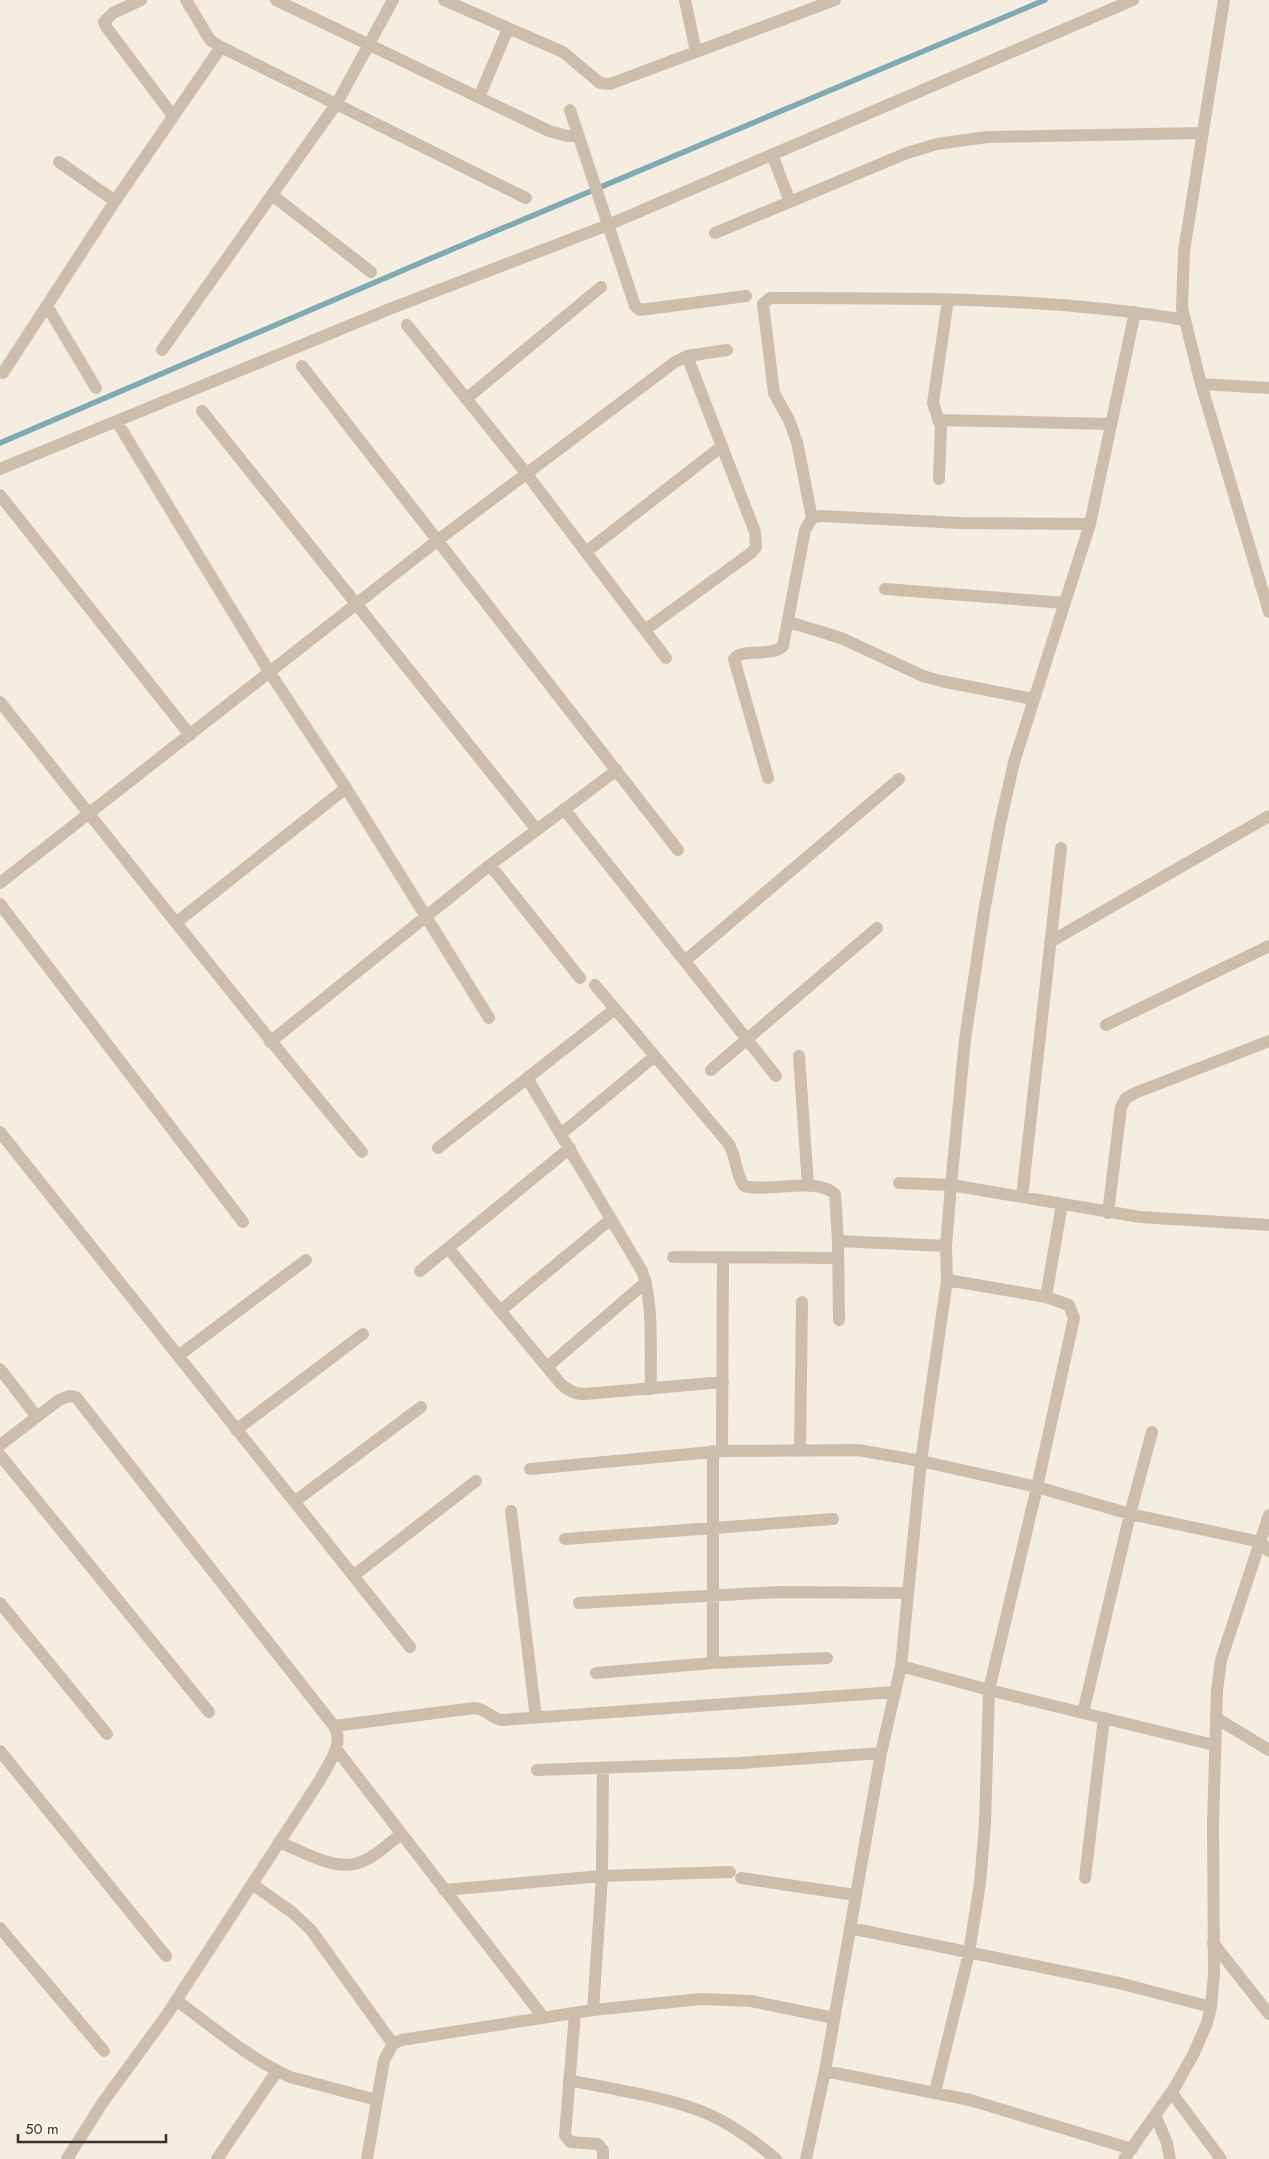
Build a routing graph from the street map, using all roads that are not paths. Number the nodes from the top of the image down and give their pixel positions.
1 (141, 0) edge
2 (186, 0) edge
3 (276, 0) edge
4 (393, 0) edge
5 (444, 0) edge
6 (685, 0) edge
7 (835, 0) edge
8 (1133, 0) edge
9 (1224, 0) edge
10 (816, 4) edge
11 (508, 29) junction
12 (370, 46) junction
13 (221, 47) junction
14 (696, 52) junction
15 (479, 97) junction
16 (337, 103) junction
17 (570, 110) dead end
18 (174, 116) junction
19 (1203, 132) junction
20 (579, 136) junction
21 (772, 154) junction
22 (59, 162) dead end
23 (272, 195) junction
24 (526, 198) dead end
25 (115, 201) junction
26 (790, 202) junction
27 (607, 221) junction
28 (715, 233) dead end
29 (371, 272) dead end
30 (601, 287) dead end
31 (746, 296) dead end
32 (948, 300) junction
33 (47, 306) junction
34 (1135, 312) junction
35 (1185, 320) junction
36 (407, 325) dead end
37 (162, 350) dead end
38 (727, 350) dead end
39 (687, 356) junction
40 (302, 366) dead end
41 (3, 373) dead end
42 (1201, 384) junction
43 (96, 388) dead end
44 (1269, 388) edge
45 (466, 398) junction
46 (202, 411) dead end
47 (938, 420) junction
48 (117, 422) junction
49 (1110, 424) junction
50 (722, 446) junction
51 (0, 469) edge
52 (526, 473) junction
53 (939, 479) dead end
54 (0, 496) edge
55 (812, 518) junction
56 (1090, 524) junction
57 (438, 540) junction
58 (586, 552) junction
59 (885, 589) dead end
60 (1065, 603) junction
61 (356, 605) junction
62 (1269, 612) edge
63 (789, 622) junction
64 (645, 630) junction
65 (666, 658) dead end
66 (270, 673) junction
67 (1033, 699) junction
68 (0, 702) edge
69 (190, 735) junction
70 (617, 770) junction
71 (768, 778) dead end
72 (900, 779) dead end
73 (346, 788) junction
74 (564, 809) junction
75 (89, 813) junction
76 (1269, 816) edge
77 (537, 830) junction
78 (1061, 848) dead end
79 (678, 850) dead end
80 (490, 865) junction
81 (0, 884) edge
82 (0, 904) edge
83 (425, 917) junction
84 (177, 922) junction
85 (877, 928) dead end
86 (1050, 942) junction
87 (1269, 946) edge
88 (686, 960) junction
89 (580, 978) dead end
90 (595, 984) dead end
91 (615, 1009) junction
92 (489, 1018) dead end
93 (1106, 1025) dead end
94 (747, 1039) junction
95 (1269, 1041) edge
96 (270, 1042) junction
97 (655, 1056) junction
98 (799, 1056) dead end
99 (711, 1070) dead end
100 (776, 1076) dead end
101 (527, 1078) junction
102 (0, 1132) edge
103 (561, 1134) junction
104 (438, 1148) dead end
105 (570, 1148) junction
106 (362, 1152) dead end
107 (899, 1183) dead end
108 (951, 1184) junction
109 (808, 1186) junction
110 (1022, 1197) junction
111 (1062, 1204) junction
112 (1108, 1212) junction
113 (611, 1219) junction
114 (243, 1222) dead end
115 (1269, 1225) edge
116 (838, 1241) junction
117 (946, 1246) junction
118 (448, 1248) junction
119 (673, 1257) dead end
120 (724, 1257) junction
121 (838, 1258) junction
122 (306, 1260) dead end
123 (420, 1271) dead end
124 (947, 1280) junction
125 (646, 1282) junction
126 (1046, 1297) junction
127 (802, 1302) dead end
128 (500, 1311) junction
129 (838, 1320) dead end
130 (363, 1334) dead end
131 (178, 1356) junction
132 (547, 1367) junction
133 (0, 1369) edge
134 (724, 1382) junction
135 (651, 1389) junction
136 (420, 1407) dead end
137 (37, 1417) junction
138 (236, 1430) junction
139 (1152, 1432) dead end
140 (0, 1445) edge
141 (717, 1451) junction
142 (800, 1451) junction
143 (0, 1456) edge
144 (921, 1461) junction
145 (530, 1469) dead end
146 (476, 1481) dead end
147 (1037, 1487) junction
148 (294, 1502) junction
149 (512, 1511) dead end
150 (1130, 1514) junction
151 (1269, 1515) edge
152 (833, 1519) dead end
153 (714, 1528) junction
154 (566, 1539) dead end
155 (1265, 1546) edge
156 (353, 1576) junction
157 (908, 1593) junction
158 (714, 1596) junction
159 (0, 1603) edge
160 (579, 1603) dead end
161 (410, 1647) dead end
162 (827, 1658) dead end
163 (713, 1663) junction
164 (901, 1666) junction
165 (596, 1673) dead end
166 (989, 1690) junction
167 (895, 1692) junction
168 (209, 1712) dead end
169 (1083, 1713) junction
170 (536, 1718) junction
171 (1104, 1718) junction
172 (1216, 1718) junction
173 (334, 1726) junction
174 (107, 1734) dead end
175 (1214, 1745) junction
176 (336, 1749) junction
177 (0, 1750) edge
178 (1269, 1750) edge
179 (881, 1752) junction
180 (603, 1768) junction
181 (538, 1770) dead end
182 (401, 1834) junction
183 (279, 1842) junction
184 (602, 1876) junction
185 (1086, 1878) dead end
186 (252, 1884) junction
187 (444, 1890) junction
188 (855, 1895) junction
189 (0, 1928) edge
190 (850, 1928) junction
191 (1213, 1943) junction
192 (969, 1953) junction
193 (166, 1956) dead end
194 (176, 2000) junction
195 (1211, 2007) junction
196 (593, 2010) junction
197 (575, 2013) junction
198 (1269, 2014) edge
199 (544, 2018) junction
200 (834, 2018) junction
201 (393, 2044) junction
202 (104, 2051) dead end
203 (277, 2071) junction
204 (825, 2071) junction
205 (569, 2080) junction
206 (935, 2092) junction
207 (1172, 2093) junction
208 (377, 2100) junction
209 (1156, 2117) junction
210 (1128, 2154) edge
211 (67, 2159) edge
212 (217, 2159) edge
213 (366, 2159) edge
214 (603, 2159) edge
215 (776, 2159) edge
216 (806, 2159) edge
217 (1170, 2159) edge
218 (1220, 2159) edge

1 - 18 street
2 - 13 street
3 - 12 street
4 - 12 street
5 - 11 street
6 - 14 street
7 - 10 street
8 - 21 street
9 - 19 street
10 - 14 street
11 - 14 street
11 - 15 street
12 - 15 street
12 - 16 street
13 - 16 street
13 - 18 street
15 - 20 street
16 - 23 street
16 - 24 street
17 - 20 street
18 - 25 street
19 - 26 street
19 - 35 street
20 - 27 street
21 - 26 street
21 - 27 street
22 - 25 street
23 - 29 street
23 - 37 street
25 - 33 street
26 - 28 street
27 - 31 street
27 - 48 street
30 - 45 street
32 - 34 street
32 - 47 street
32 - 55 street
33 - 41 street
33 - 43 street
34 - 35 street
34 - 49 street
35 - 42 street
36 - 45 street
38 - 39 street
39 - 50 street
39 - 52 street
40 - 57 street
42 - 44 street
42 - 62 street
45 - 52 street
46 - 61 street
47 - 49 street
47 - 53 street
48 - 51 street
48 - 66 street
49 - 56 street
50 - 58 street
50 - 64 street
52 - 57 street
52 - 58 street
54 - 69 street
55 - 56 street
55 - 63 street
56 - 60 street
57 - 61 street
57 - 70 street
58 - 64 street
59 - 60 street
60 - 67 street
61 - 66 street
61 - 77 street
63 - 67 street
63 - 71 street
64 - 65 street
66 - 69 street
66 - 73 street
67 - 108 street
68 - 75 street
69 - 75 street
70 - 74 street
70 - 79 street
72 - 88 street
73 - 83 street
73 - 84 street
74 - 77 street
74 - 88 street
75 - 81 street
75 - 84 street
76 - 86 street
77 - 80 street
78 - 86 street
80 - 83 street
80 - 89 street
82 - 114 street
83 - 92 street
83 - 96 street
84 - 96 street
85 - 94 street
86 - 110 street
87 - 93 street
88 - 94 street
90 - 91 street
91 - 97 street
91 - 101 street
94 - 99 street
94 - 100 street
95 - 112 street
96 - 106 street
97 - 103 street
97 - 109 street
98 - 109 street
101 - 103 street
101 - 104 street
102 - 131 street
103 - 105 street
105 - 113 street
105 - 118 street
107 - 108 street
108 - 110 street
108 - 117 street
109 - 116 street
110 - 111 street
111 - 112 street
111 - 126 street
112 - 115 street
113 - 125 street
113 - 128 street
116 - 117 street
116 - 121 street
117 - 124 street
118 - 123 street
118 - 128 street
119 - 120 street
120 - 121 street
120 - 134 street
121 - 129 street
122 - 131 street
124 - 126 street
124 - 144 street
125 - 132 street
125 - 135 street
126 - 147 street
127 - 142 street
128 - 132 street
130 - 138 street
131 - 138 street
132 - 135 street
133 - 137 street
134 - 135 street
134 - 141 street
136 - 148 street
137 - 140 street
137 - 173 street
138 - 148 street
139 - 150 street
141 - 142 street
141 - 145 street
141 - 153 street
142 - 144 street
143 - 168 street
144 - 147 street
144 - 157 street
146 - 156 street
147 - 150 street
147 - 166 street
148 - 156 street
149 - 170 street
150 - 155 street
150 - 169 street
151 - 155 street
152 - 153 street
153 - 154 street
153 - 158 street
155 - 172 street
156 - 161 street
157 - 158 street
157 - 164 street
158 - 160 street
158 - 163 street
159 - 174 street
162 - 163 street
163 - 165 street
164 - 166 street
164 - 167 street
166 - 169 street
166 - 192 street
167 - 170 street
167 - 179 street
169 - 171 street
170 - 173 street
171 - 175 street
171 - 185 street
172 - 175 street
172 - 178 street
173 - 176 street
175 - 191 street
176 - 182 street
176 - 183 street
177 - 193 street
179 - 180 street
179 - 188 street
180 - 181 street
180 - 184 street
182 - 183 street
182 - 187 street
183 - 186 street
184 - 187 street
184 - 188 street
184 - 196 street
186 - 194 street
186 - 201 street
187 - 199 street
188 - 190 street
189 - 202 street
190 - 192 street
190 - 200 street
191 - 195 street
191 - 198 street
192 - 195 street
192 - 206 street
194 - 203 street
194 - 211 street
195 - 207 street
196 - 197 street
196 - 200 street
197 - 199 street
197 - 205 street
199 - 201 street
200 - 204 street
201 - 208 street
203 - 208 street
203 - 212 street
204 - 206 street
204 - 216 street
205 - 214 street
205 - 215 street
206 - 210 street
207 - 209 street
207 - 218 street
208 - 213 street
209 - 210 street
209 - 217 street

